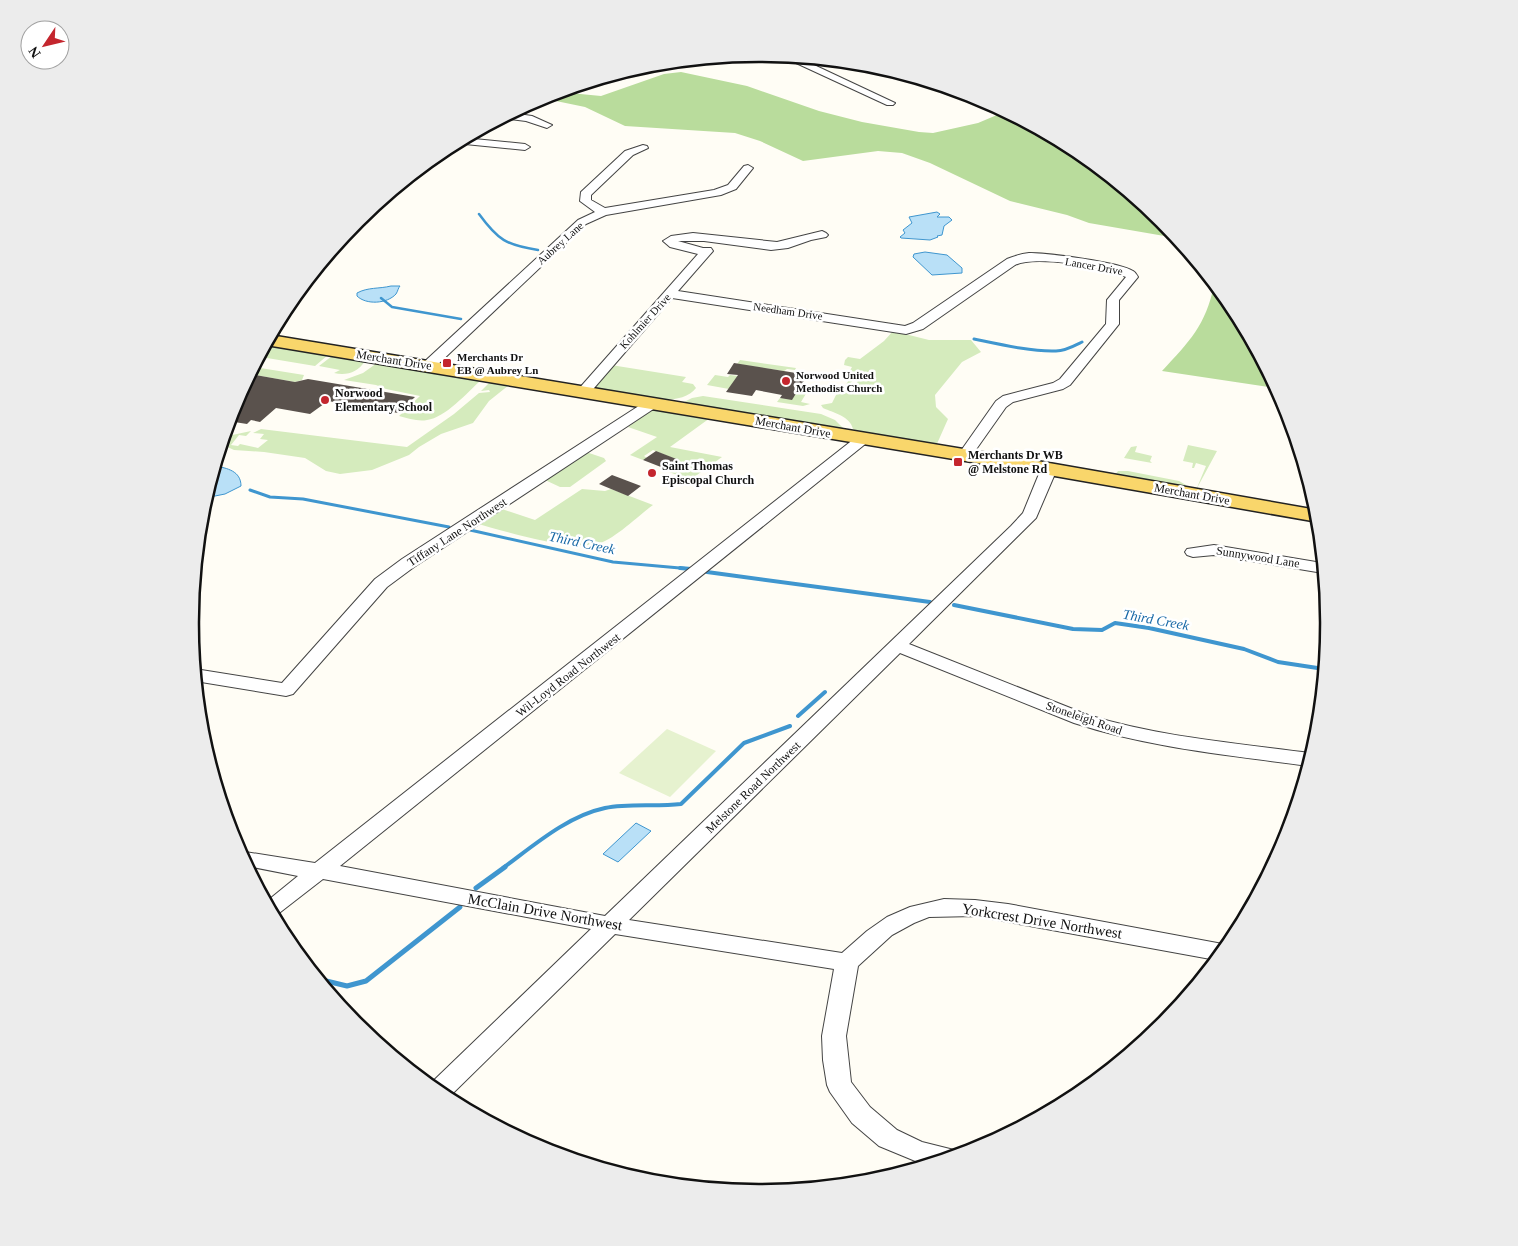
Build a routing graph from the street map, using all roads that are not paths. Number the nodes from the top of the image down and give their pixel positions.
1 (805, 65) edge
2 (890, 103) dead end
3 (518, 117) edge
4 (547, 124) dead end
5 (472, 142) edge
6 (525, 147) dead end
7 (643, 148) dead end
8 (748, 168) dead end
9 (603, 212) junction
10 (822, 235) dead end
11 (670, 294) junction
12 (906, 330) joint
13 (275, 341) edge
14 (428, 366) junction
15 (584, 392) junction
16 (653, 403) junction
17 (864, 438) junction
18 (965, 455) junction
19 (1049, 469) junction
20 (1309, 514) edge
21 (1192, 552) dead end
22 (1316, 567) edge
23 (898, 646) junction
24 (201, 677) edge
25 (1302, 759) edge
26 (251, 859) edge
27 (320, 871) junction
28 (276, 906) edge
29 (611, 925) junction
30 (1213, 950) edge
31 (848, 962) junction
32 (444, 1086) edge
33 (934, 1155) edge

1 - 2 street
3 - 4 street
5 - 6 street
7 - 9 street
8 - 9 street, Aubrey Lane
9 - 14 street, Aubrey Lane
10 - 11 street, Kohlmier Drive
11 - 12 street, Needham Drive
11 - 15 street, Kohlmier Drive
12 - 18 street, Lancer Drive
13 - 14 main road, Merchant Drive
14 - 15 main road, Merchant Drive
15 - 16 main road, Merchant Drive
16 - 17 main road, Merchant Drive
16 - 24 street, Tiffany Lane Northwest
17 - 18 main road, Merchant Drive
17 - 27 street, Wil-Loyd Road Northwest
18 - 19 main road, Merchant Drive
19 - 20 main road, Merchant Drive
19 - 23 street, Melstone Road Northwest
21 - 22 street, Sunnywood Lane
23 - 25 street, Stoneleigh Road
23 - 29 street, Melstone Road Northwest
26 - 27 street, McClain Drive Northwest
27 - 28 street, Wil-Loyd Road Northwest
27 - 29 street, McClain Drive Northwest
29 - 31 street, McClain Drive Northwest
29 - 32 street, Melstone Road Northwest
30 - 31 street, Yorkcrest Drive Northwest
31 - 33 street

